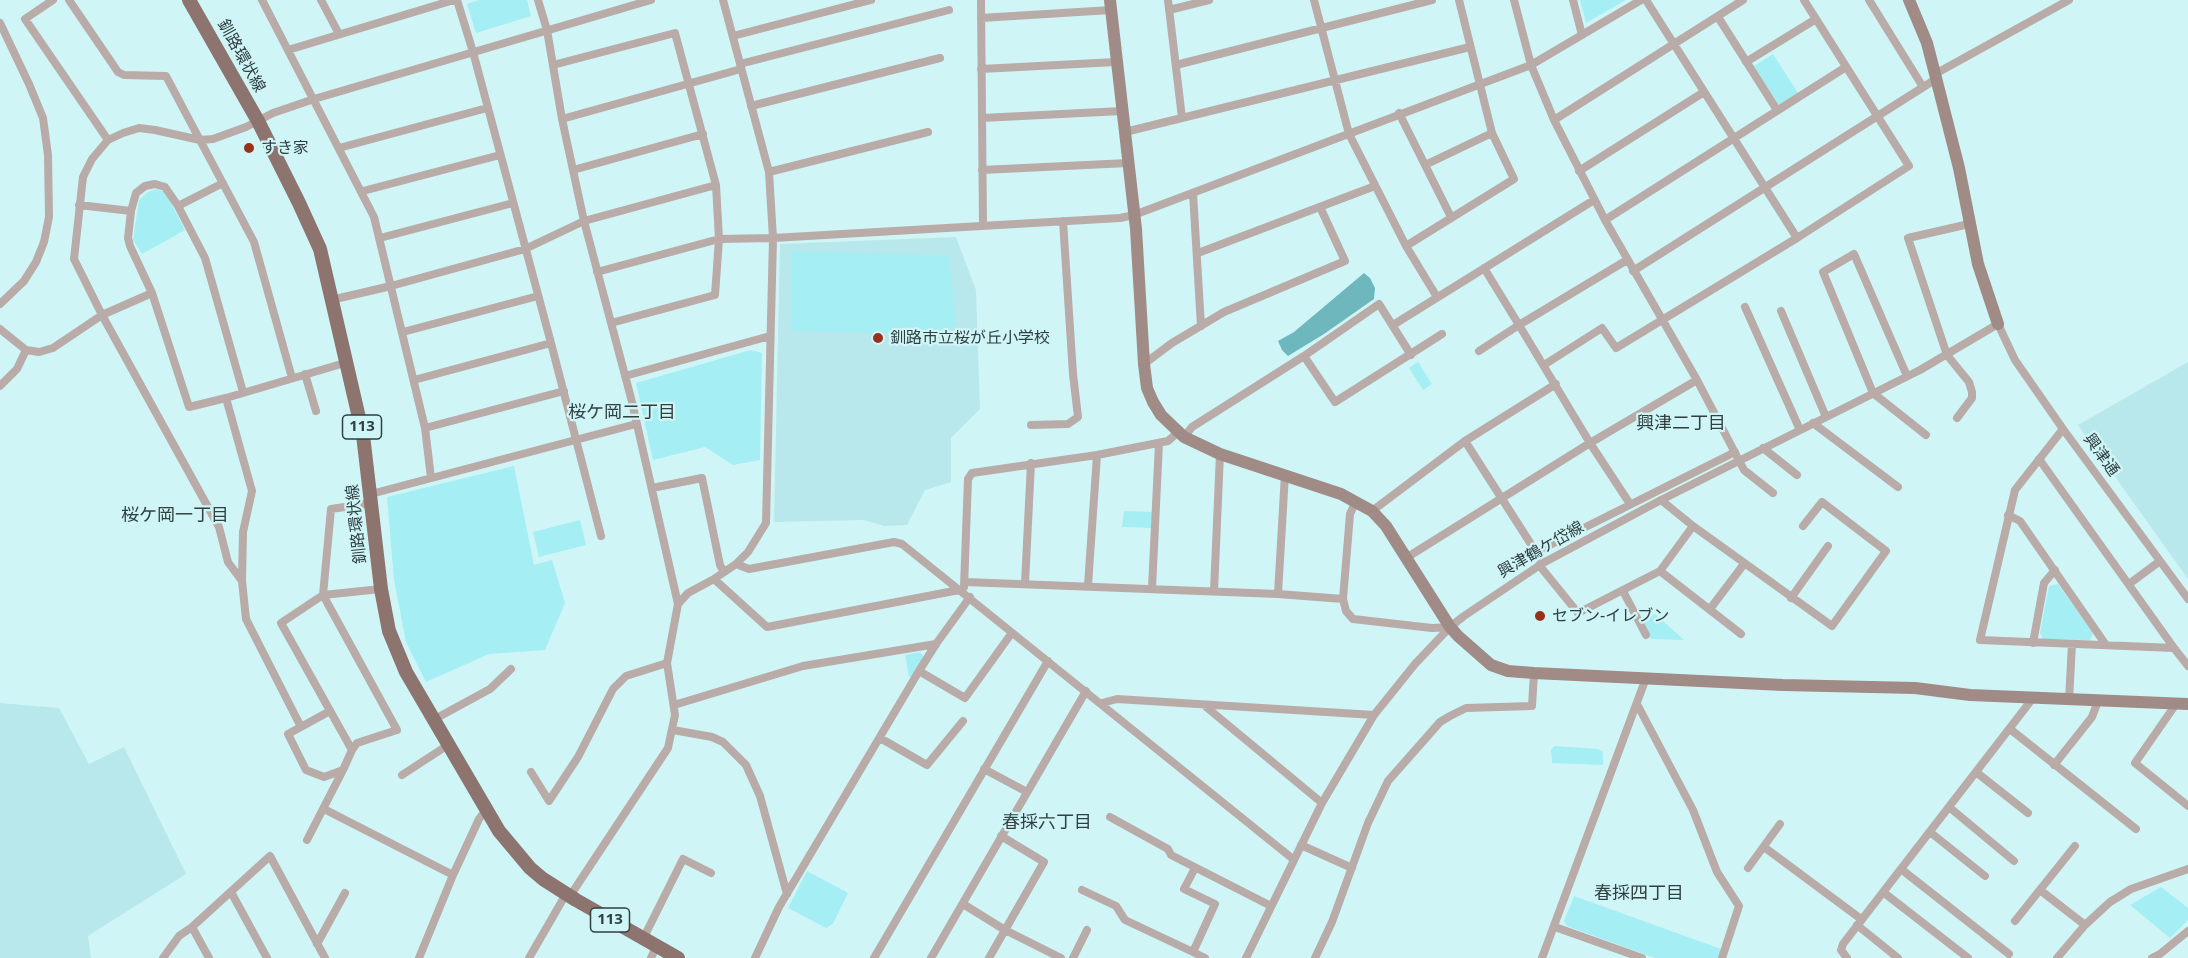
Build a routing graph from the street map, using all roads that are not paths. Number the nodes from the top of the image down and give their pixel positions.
1 (53, 0) edge
2 (69, 0) edge
3 (189, 0) edge
4 (262, 0) edge
5 (321, 0) edge
6 (455, 0) edge
7 (538, 0) edge
8 (651, 0) edge
9 (723, 0) edge
10 (871, 0) edge
11 (981, 0) edge
12 (1168, 0) edge
13 (1209, 0) edge
14 (1314, 0) edge
15 (1432, 0) edge
16 (1459, 0) edge
17 (1514, 0) edge
18 (1574, 0) edge
19 (1641, 0) edge
20 (1646, 0) edge
21 (1743, 0) edge
22 (1804, 0) edge
23 (1869, 0) edge
24 (2069, 0) edge
25 (1913, 2) edge
26 (1110, 5) edge
27 (949, 10) dead end
28 (1168, 10) junction
29 (1718, 17) junction
30 (981, 18) junction
31 (1816, 19) junction
32 (0, 23) edge
33 (1321, 28) junction
34 (547, 30) junction
35 (339, 34) junction
36 (1582, 35) junction
37 (733, 36) junction
38 (1674, 44) junction
39 (1470, 47) junction
40 (288, 50) junction
41 (473, 52) junction
42 (940, 57) dead end
43 (1116, 62) junction
44 (1746, 62) junction
45 (553, 65) junction
46 (1176, 65) junction
47 (1531, 65) junction
48 (741, 66) junction
49 (1846, 67) junction
50 (981, 69) junction
51 (1936, 76) junction
52 (1335, 81) junction
53 (689, 83) junction
54 (1479, 84) junction
55 (1923, 87) junction
56 (1704, 92) junction
57 (314, 99) junction
58 (751, 106) junction
59 (487, 108) junction
60 (1777, 110) junction
61 (1122, 111) junction
62 (1400, 113) junction
63 (1877, 116) junction
64 (982, 118) junction
65 (1182, 118) junction
66 (562, 119) junction
67 (1554, 120) junction
68 (258, 121) junction
69 (928, 132) dead end
70 (1125, 132) junction
71 (1492, 133) junction
72 (703, 134) junction
73 (1349, 134) junction
74 (1734, 138) junction
75 (108, 140) junction
76 (200, 140) junction
77 (339, 148) junction
78 (500, 155) junction
79 (1128, 163) junction
80 (1425, 165) junction
81 (573, 170) junction
82 (982, 170) junction
83 (1579, 171) junction
84 (769, 172) junction
85 (224, 183) junction
86 (716, 184) junction
87 (1375, 186) junction
88 (1763, 187) junction
89 (363, 191) junction
90 (1193, 194) junction
91 (1594, 200) junction
92 (513, 202) junction
93 (79, 205) junction
94 (178, 206) junction
95 (1320, 207) junction
96 (131, 211) junction
97 (1134, 215) junction
98 (1451, 217) junction
99 (1605, 220) junction
100 (584, 221) junction
101 (1063, 221) junction
102 (1969, 224) junction
103 (983, 226) junction
104 (380, 238) junction
105 (773, 238) junction
106 (1797, 238) junction
107 (719, 239) junction
108 (1406, 246) junction
109 (525, 249) junction
110 (1198, 254) junction
111 (1627, 260) junction
112 (1484, 268) junction
113 (1633, 271) junction
114 (597, 272) junction
115 (391, 286) junction
116 (152, 293) junction
117 (538, 296) junction
118 (1437, 297) junction
119 (332, 300) junction
120 (0, 304) edge
121 (1745, 307) dead end
122 (1781, 310) dead end
123 (102, 315) junction
124 (1663, 321) junction
125 (612, 323) junction
126 (1998, 324) junction
127 (1393, 325) junction
128 (1519, 325) junction
129 (1201, 326) junction
130 (0, 329) edge
131 (403, 332) junction
132 (1442, 334) dead end
133 (770, 336) junction
134 (551, 343) junction
135 (26, 350) junction
136 (1479, 351) dead end
137 (1411, 355) junction
138 (1947, 355) junction
139 (1304, 356) junction
140 (348, 362) junction
141 (1144, 364) junction
142 (1544, 365) junction
143 (305, 374) junction
144 (625, 376) junction
145 (1907, 376) junction
146 (292, 378) junction
147 (414, 380) junction
148 (1697, 380) junction
149 (1556, 384) junction
150 (0, 386) edge
151 (564, 391) junction
152 (243, 392) junction
153 (1874, 393) junction
154 (226, 398) junction
155 (316, 411) dead end
156 (1826, 417) junction
157 (1958, 418) dead end
158 (1814, 423) junction
159 (636, 424) junction
160 (1031, 425) dead end
161 (425, 428) junction
162 (2063, 429) junction
163 (1800, 430) junction
164 (1181, 435) junction
165 (1926, 435) dead end
166 (576, 440) junction
167 (1465, 441) junction
168 (1159, 443) junction
169 (1590, 443) junction
170 (1763, 448) junction
171 (1220, 454) junction
172 (1097, 455) junction
173 (1737, 456) junction
174 (2038, 459) junction
175 (1031, 463) junction
176 (1285, 474) junction
177 (1797, 475) dead end
178 (431, 478) junction
179 (1898, 487) dead end
180 (652, 488) junction
181 (1773, 493) dead end
182 (371, 498) junction
183 (1502, 498) junction
184 (1661, 500) junction
185 (1356, 501) junction
186 (1630, 504) junction
187 (1372, 511) junction
188 (2008, 515) junction
189 (1693, 526) junction
190 (1803, 526) dead end
191 (601, 536) dead end
192 (1828, 546) dead end
193 (1536, 552) junction
194 (1406, 558) junction
195 (2160, 561) junction
196 (736, 564) junction
197 (1541, 564) junction
198 (1744, 564) junction
199 (2055, 570) junction
200 (1660, 571) junction
201 (724, 572) junction
202 (714, 579) junction
203 (242, 581) junction
204 (965, 582) junction
205 (1025, 583) junction
206 (2129, 584) junction
207 (1088, 585) junction
208 (1152, 588) junction
209 (381, 590) junction
210 (1214, 591) junction
211 (1623, 591) junction
212 (964, 593) junction
213 (1278, 594) junction
214 (323, 595) junction
215 (1791, 598) junction
216 (1343, 599) junction
217 (2188, 599) edge
218 (678, 604) junction
219 (1710, 609) junction
220 (1450, 627) junction
221 (1011, 634) junction
222 (1741, 634) dead end
223 (1646, 635) dead end
224 (2032, 643) junction
225 (936, 644) junction
226 (2072, 644) junction
227 (2106, 645) junction
228 (2174, 648) junction
229 (1048, 661) junction
230 (667, 663) junction
231 (2188, 666) edge
232 (511, 669) dead end
233 (920, 671) junction
234 (1534, 673) junction
235 (1646, 678) junction
236 (1086, 692) junction
237 (2033, 698) junction
238 (2069, 700) junction
239 (2098, 701) junction
240 (1102, 703) junction
241 (1637, 704) junction
242 (2182, 704) edge
243 (674, 705) junction
244 (1204, 706) junction
245 (330, 711) junction
246 (1374, 715) junction
247 (433, 720) junction
248 (963, 721) dead end
249 (301, 726) junction
250 (2010, 729) junction
251 (673, 730) junction
252 (880, 738) junction
253 (448, 745) junction
254 (352, 750) junction
255 (2054, 765) junction
256 (984, 769) junction
257 (343, 770) junction
258 (531, 772) dead end
259 (1976, 772) junction
260 (402, 775) dead end
261 (1028, 792) junction
262 (1322, 803) junction
263 (2188, 806) edge
264 (1949, 807) junction
265 (324, 809) junction
266 (487, 809) junction
267 (2028, 813) dead end
268 (1110, 817) dead end
269 (1780, 824) dead end
270 (2136, 830) dead end
271 (1930, 832) junction
272 (1001, 836) junction
273 (307, 840) dead end
274 (1301, 845) junction
275 (2074, 846) dead end
276 (1764, 847) junction
277 (1293, 859) junction
278 (2014, 861) dead end
279 (1195, 868) junction
280 (1352, 868) junction
281 (1748, 868) dead end
282 (2188, 868) edge
283 (1901, 869) junction
284 (711, 873) dead end
285 (453, 874) junction
286 (1985, 876) dead end
287 (1082, 890) dead end
288 (2040, 890) junction
289 (231, 892) junction
290 (1883, 892) junction
291 (345, 893) dead end
292 (787, 894) junction
293 (568, 895) junction
294 (963, 904) junction
295 (1271, 906) junction
296 (2015, 921) dead end
297 (1859, 922) junction
298 (2085, 925) junction
299 (192, 927) junction
300 (1555, 927) junction
301 (1005, 930) junction
302 (1087, 930) dead end
303 (2187, 932) edge
304 (643, 939) junction
305 (2188, 942) edge
306 (317, 944) junction
307 (654, 952) edge
308 (1193, 952) junction
309 (2009, 954) dead end
310 (934, 957) edge
311 (163, 958) edge
312 (209, 958) edge
313 (267, 958) edge
314 (325, 958) edge
315 (419, 958) edge
316 (529, 958) edge
317 (678, 958) edge
318 (755, 958) edge
319 (874, 958) edge
320 (988, 958) edge
321 (1061, 958) edge
322 (1074, 958) edge
323 (1205, 958) edge
324 (1246, 958) edge
325 (1315, 958) edge
326 (1542, 958) edge
327 (1640, 958) edge
328 (1722, 958) edge
329 (1847, 958) edge
330 (1898, 958) edge
331 (1968, 958) edge
332 (2057, 958) edge
333 (2152, 958) edge

1 - 75 street
2 - 76 street
3 - 68 main road, 釧路環状線 / 113
4 - 40 street
5 - 35 street
6 - 35 street
6 - 41 street
7 - 34 street
8 - 34 street
9 - 37 street
10 - 37 street
11 - 30 street
12 - 28 street
13 - 28 street
14 - 33 street
15 - 33 street
16 - 39 street
17 - 47 street
18 - 36 street
19 - 36 street
20 - 38 street
21 - 29 street
22 - 31 street
23 - 55 street
24 - 51 street
25 - 51 street
26 - 30 street
26 - 43 street
27 - 48 street
28 - 46 street
29 - 38 street
29 - 44 street
30 - 50 street
31 - 44 street
31 - 49 street
32 - 120 street
33 - 46 street
33 - 52 street
34 - 41 street
34 - 45 street
35 - 40 street
36 - 47 street
37 - 48 street
38 - 56 street
38 - 67 street
39 - 52 street
39 - 54 street
40 - 57 street
41 - 57 street
41 - 59 street
42 - 58 street
43 - 50 street
43 - 61 street
44 - 60 street
45 - 53 street
45 - 66 street
46 - 65 street
47 - 54 street
47 - 67 street
48 - 53 street
48 - 58 street
49 - 60 street
49 - 63 street
50 - 64 street
51 - 55 street
51 - 102 street
52 - 65 street
52 - 73 street
53 - 66 street
53 - 72 street
54 - 62 street
54 - 71 street
55 - 63 street
56 - 74 street
56 - 83 street
57 - 68 street
57 - 77 street
58 - 84 street
59 - 77 street
59 - 78 street
60 - 74 street
61 - 64 street
61 - 70 street
62 - 73 street
62 - 80 street
63 - 88 street
63 - 106 street
64 - 82 street
65 - 70 street
66 - 81 street
67 - 83 street
68 - 76 street
68 - 119 main road, 釧路環状線 / 113
69 - 84 street
70 - 79 street
71 - 80 street
71 - 98 street
72 - 81 street
72 - 86 street
73 - 87 street
73 - 90 street
74 - 88 street
74 - 99 street
75 - 76 street
75 - 93 street
76 - 85 street
77 - 89 street
78 - 89 street
78 - 92 street
79 - 82 street
79 - 97 street
80 - 98 street
81 - 100 street
82 - 103 street
83 - 91 street
84 - 105 street
85 - 94 street
85 - 146 street
86 - 100 street
86 - 107 street
87 - 95 street
87 - 108 street
88 - 106 street
88 - 113 street
89 - 104 street
90 - 97 street
90 - 110 street
91 - 99 street
91 - 112 street
92 - 104 street
92 - 109 street
93 - 96 street
93 - 123 street
94 - 96 street
94 - 152 street
95 - 110 street
95 - 129 street
96 - 116 street
97 - 101 street
97 - 141 street
98 - 108 street
99 - 111 street
100 - 109 street
100 - 114 street
101 - 103 street
101 - 160 street
102 - 126 street
102 - 138 street
103 - 105 street
104 - 115 street
105 - 107 street
105 - 133 street
106 - 124 street
107 - 114 street
107 - 125 street
108 - 118 street
109 - 115 street
109 - 117 street
110 - 129 street
111 - 113 street
111 - 128 street
112 - 118 street
112 - 128 street
113 - 124 street
114 - 125 street
115 - 119 street
115 - 131 street
116 - 123 street
116 - 154 street
117 - 131 street
117 - 134 street
118 - 127 street
119 - 140 main road, 釧路環状線 / 113
121 - 163 street
122 - 156 street
123 - 135 street
123 - 203 street
124 - 142 street
124 - 148 street
125 - 144 street
126 - 138 street, 興津鶴ケ岱線
126 - 162 street, 興津通
127 - 137 street
127 - 139 street
128 - 136 street
128 - 142 street
129 - 141 street
130 - 135 street
131 - 147 street
132 - 137 street
133 - 144 street
133 - 196 street
134 - 147 street
134 - 151 street
135 - 150 street
137 - 139 street
138 - 145 street, 興津鶴ケ岱線
138 - 157 street
139 - 164 street
140 - 143 street
140 - 182 main road, 釧路環状線 / 113
141 - 164 street
142 - 149 street
143 - 146 street
143 - 155 street
144 - 159 street
145 - 153 street, 興津鶴ケ岱線
145 - 153 street
146 - 152 street
147 - 161 street
148 - 169 street
148 - 173 street
149 - 167 street
149 - 169 street
151 - 161 street
151 - 166 street
152 - 154 street
153 - 156 street, 興津鶴ケ岱線
153 - 165 street
154 - 203 street
156 - 158 street, 興津鶴ケ岱線
158 - 163 street, 興津鶴ケ岱線
158 - 179 street
159 - 166 street
159 - 180 street
161 - 178 street
162 - 174 street
162 - 195 street, 興津通
163 - 170 street, 興津鶴ケ岱線
164 - 168 street
164 - 171 street
166 - 178 street
166 - 191 street
167 - 183 street
167 - 187 street
168 - 172 street
168 - 208 street
169 - 183 street
169 - 186 street
170 - 173 street, 興津鶴ケ岱線
170 - 177 street
171 - 176 street
171 - 210 street
172 - 175 street
172 - 207 street
173 - 181 street
173 - 184 street, 興津鶴ケ岱線
173 - 186 street
174 - 188 street
174 - 206 street
175 - 204 street
175 - 205 street
176 - 185 street
176 - 213 street
178 - 182 street
180 - 201 street
180 - 218 street
182 - 209 main road, 釧路環状線 / 113
182 - 214 street
183 - 193 street
183 - 194 street
184 - 189 street
184 - 197 street, 興津鶴ケ岱線
185 - 187 street
185 - 216 street
186 - 193 street
187 - 194 street
188 - 199 street
188 - 224 street
189 - 198 street
189 - 200 street
190 - 215 street
192 - 215 street
193 - 197 street
194 - 220 street
195 - 206 street
195 - 217 street, 興津通
196 - 201 street
196 - 212 street
197 - 211 street
197 - 220 street, 興津鶴ケ岱線
198 - 215 street
198 - 219 street
199 - 224 street
199 - 227 street
200 - 211 street
200 - 219 street
201 - 202 street
202 - 212 street
202 - 218 street
203 - 249 street
204 - 205 street
204 - 212 street
205 - 207 street
206 - 228 street
207 - 208 street
208 - 210 street
209 - 214 street
209 - 247 main road, 釧路環状線 / 113
210 - 213 street
211 - 223 street
212 - 221 street
212 - 225 street
213 - 216 street
214 - 245 street
214 - 254 street
216 - 220 street
218 - 230 street
219 - 222 street
220 - 234 street
220 - 246 street, 興津鶴ケ岱線
221 - 229 street
221 - 233 street
224 - 226 street
225 - 233 street
225 - 243 street
226 - 227 street
226 - 238 street
227 - 228 street
228 - 231 street
229 - 236 street
229 - 256 street
230 - 243 street
230 - 258 street
232 - 247 street
233 - 252 street
234 - 235 street
234 - 280 street
235 - 237 street
235 - 241 street
236 - 240 street
236 - 261 street
237 - 238 street
237 - 250 street
238 - 239 street
239 - 242 street
239 - 255 street
240 - 244 street
240 - 277 street
241 - 300 street
241 - 328 street
242 - 263 street
243 - 251 street
244 - 246 street
244 - 262 street
245 - 249 street
245 - 254 street
246 - 262 street, 興津鶴ケ岱線
247 - 253 main road, 釧路環状線 / 113
248 - 252 street
249 - 257 street
250 - 255 street
250 - 259 street
251 - 292 street
251 - 293 street
252 - 292 street
253 - 260 street
253 - 266 main road, 釧路環状線 / 113
254 - 257 street
255 - 270 street
256 - 261 street
256 - 319 street
257 - 265 street
259 - 264 street
259 - 267 street
261 - 272 street
262 - 274 street, 興津鶴ケ岱線
264 - 271 street
264 - 278 street
265 - 273 street
265 - 285 street
266 - 285 street
266 - 293 main road, 釧路環状線 / 113
268 - 279 street
269 - 276 street
271 - 283 street
271 - 286 street
272 - 294 street
272 - 301 street
274 - 277 street, 興津鶴ケ岱線
274 - 280 street
275 - 288 street
276 - 281 street
276 - 297 street
277 - 295 street, 興津鶴ケ岱線
279 - 295 street
279 - 308 street
280 - 325 street
282 - 298 street
283 - 290 street
283 - 309 street
284 - 304 street
285 - 315 street
287 - 308 street
288 - 296 street
288 - 298 street
289 - 299 street
289 - 306 street
289 - 313 street
290 - 297 street
290 - 331 street
291 - 306 street
292 - 318 street
293 - 304 main road, 釧路環状線 / 113
293 - 316 street
294 - 301 street
294 - 310 street
295 - 324 street, 興津鶴ケ岱線
297 - 329 street
297 - 330 street
298 - 332 street
299 - 311 street
299 - 312 street
300 - 326 street
300 - 327 street
301 - 320 street
301 - 321 street
302 - 322 street
303 - 305 street
303 - 333 street
304 - 307 main road, 釧路環状線 / 113
306 - 314 street
307 - 317 main road, 釧路環状線 / 113
308 - 323 street

